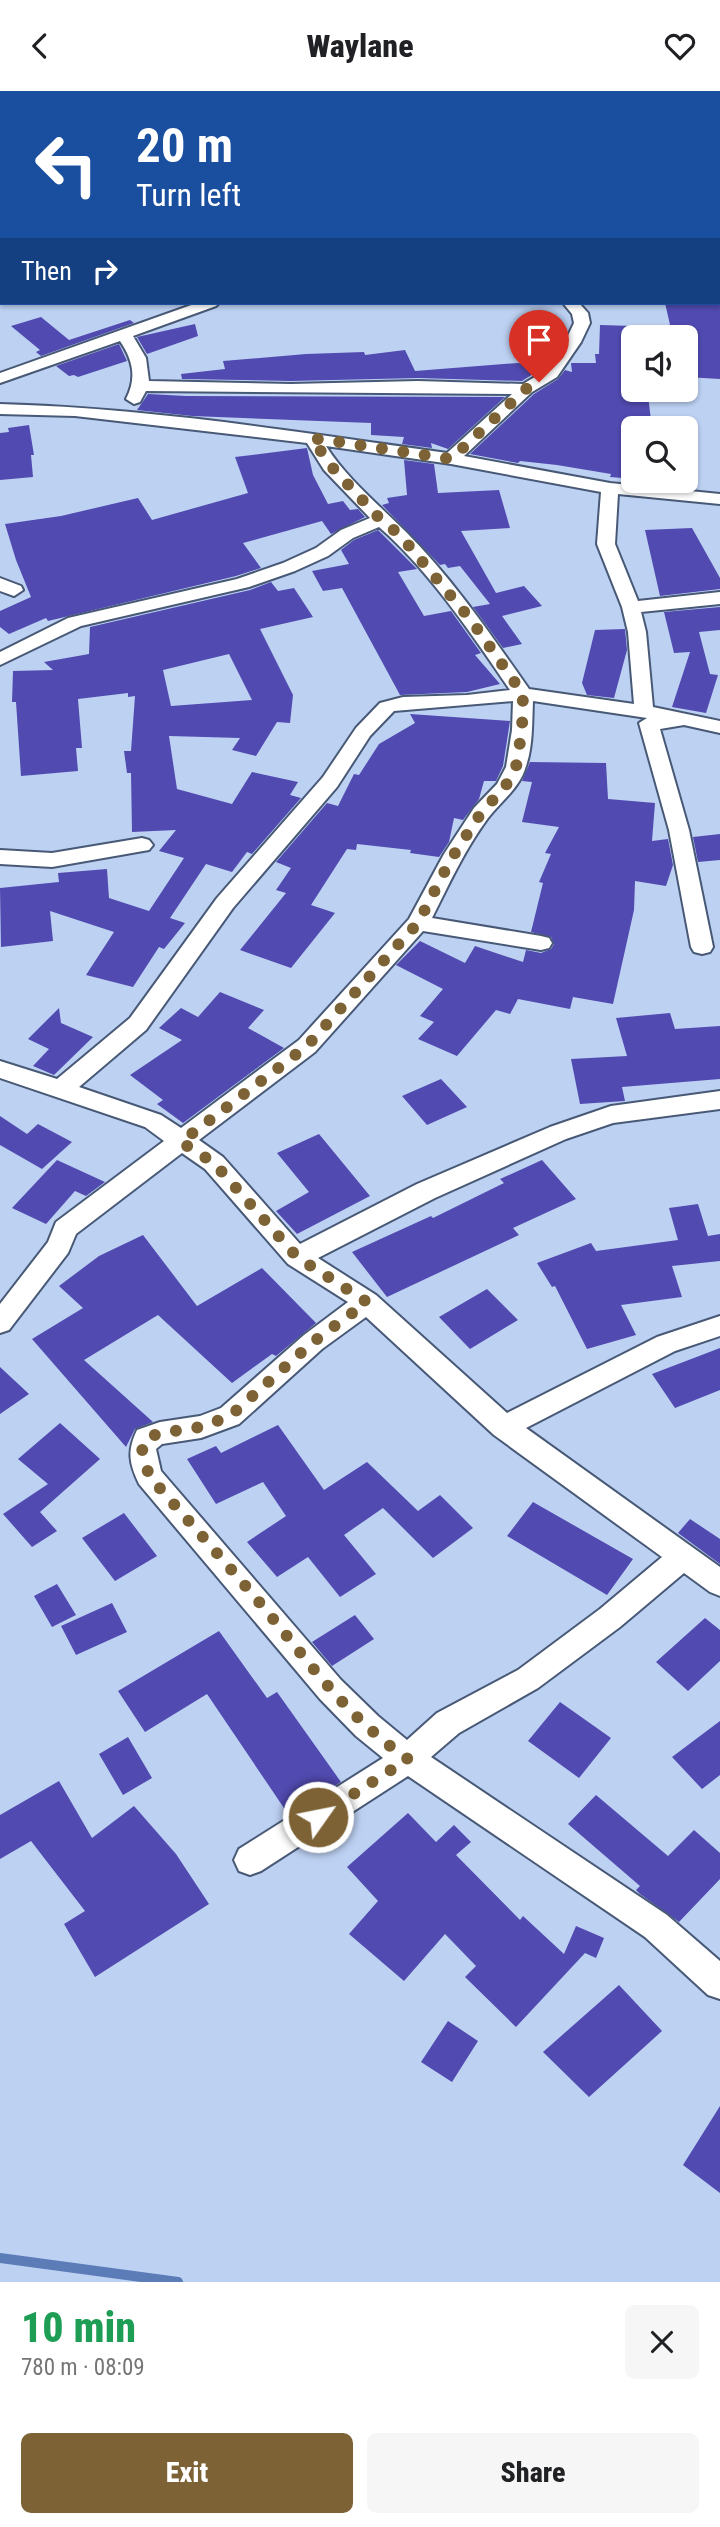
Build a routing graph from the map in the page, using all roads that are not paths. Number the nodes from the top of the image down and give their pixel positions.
1 (205, 305) edge
2 (573, 305) edge
3 (123, 334) junction
4 (0, 377) edge
5 (143, 386) junction
6 (526, 389) junction
7 (0, 409) edge
8 (123, 416) junction
9 (312, 438) junction
10 (451, 459) junction
11 (610, 488) junction
12 (720, 499) edge
13 (381, 520) junction
14 (720, 598) edge
15 (631, 607) junction
16 (0, 659) edge
17 (523, 694) junction
18 (644, 711) junction
19 (691, 721) junction
20 (720, 727) edge
21 (142, 845) dead end
22 (0, 857) edge
23 (418, 923) junction
24 (541, 943) dead end
25 (702, 947) dead end
26 (0, 1069) edge
27 (62, 1088) junction
28 (720, 1100) edge
29 (181, 1142) junction
30 (297, 1257) junction
31 (367, 1302) junction
32 (0, 1323) edge
33 (720, 1326) edge
34 (504, 1427) junction
35 (684, 1556) junction
36 (720, 1583) edge
37 (408, 1759) junction
38 (250, 1860) dead end
39 (720, 1983) edge

1 - 3 street
2 - 6 street
3 - 4 street
3 - 5 street
5 - 6 street
5 - 8 street
6 - 10 street
7 - 8 street
8 - 9 street
9 - 10 street
9 - 13 street
10 - 11 street
11 - 12 street
11 - 15 street
13 - 16 street
13 - 17 street
14 - 15 street
15 - 18 street
17 - 18 street
17 - 23 street
17 - 27 street
18 - 19 street
19 - 20 street
19 - 25 street
21 - 22 street
23 - 24 street
23 - 29 street
26 - 27 street
27 - 29 street
28 - 30 street
29 - 30 street
29 - 32 street
30 - 31 street
31 - 34 street
31 - 37 street
33 - 34 street
34 - 35 street
35 - 36 street
35 - 37 street
37 - 38 street
37 - 39 street

